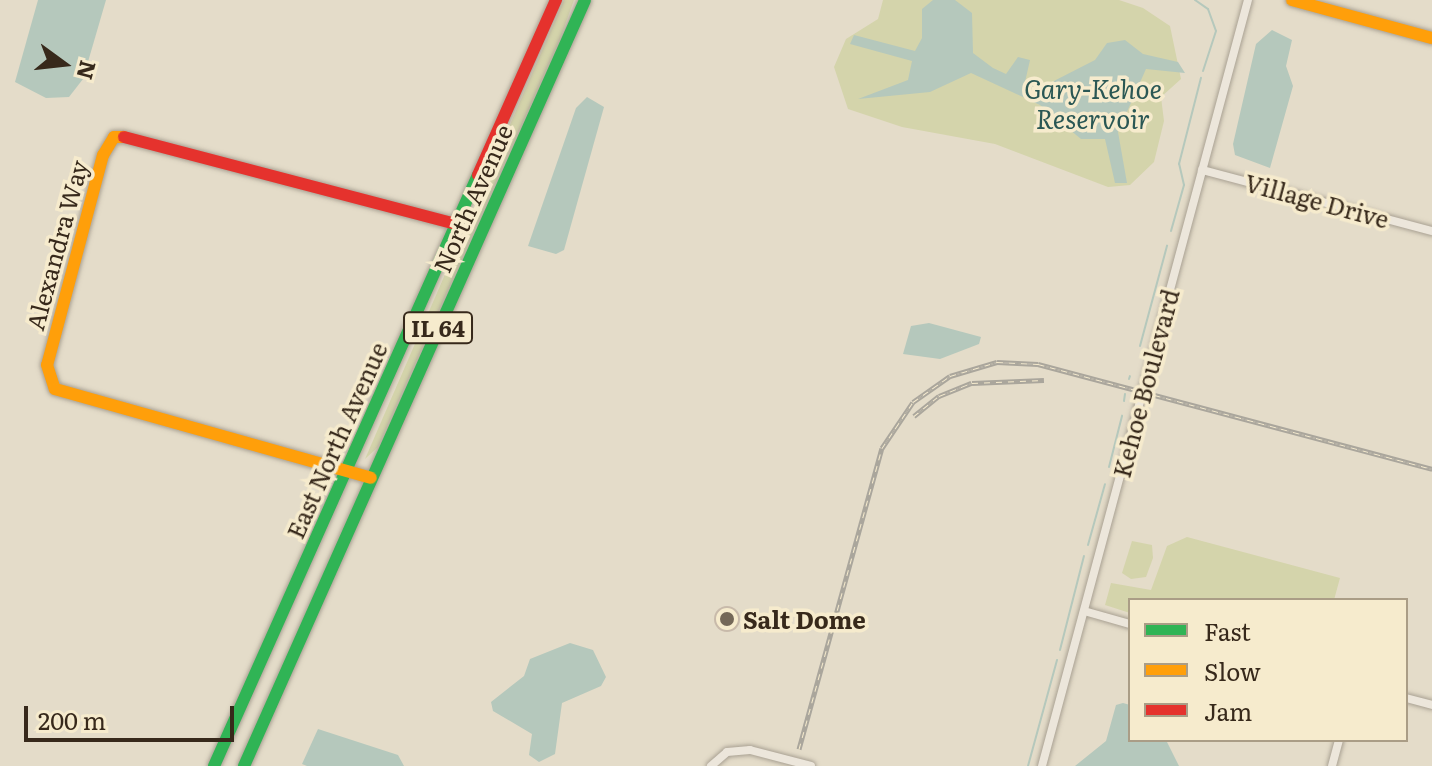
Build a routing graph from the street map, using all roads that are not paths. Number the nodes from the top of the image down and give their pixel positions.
1 (556, 0) edge
2 (585, 0) edge
3 (1248, 0) edge
4 (1292, 0) edge
5 (1432, 38) edge
6 (1202, 170) junction
7 (456, 224) junction
8 (1432, 231) edge
9 (346, 470) junction
10 (371, 478) junction
11 (1084, 611) junction
12 (1128, 623) edge
13 (1408, 699) edge
14 (1432, 705) edge
15 (1338, 742) edge
16 (214, 766) edge
17 (244, 766) edge
18 (711, 766) edge
19 (811, 766) edge
20 (1042, 766) edge
21 (1332, 766) edge

1 - 7 main road, East North Avenue / IL 64
2 - 10 main road, North Avenue / IL 64
3 - 6 street, Kehoe Boulevard
4 - 5 main road
6 - 8 street, Village Drive
6 - 11 street, Kehoe Boulevard
7 - 9 main road, East North Avenue / IL 64
7 - 9 main road, Alexandra Way
9 - 10 main road, Alexandra Way
9 - 16 main road, East North Avenue / IL 64
10 - 17 main road, North Avenue / IL 64
11 - 12 street
11 - 20 street, Kehoe Boulevard
13 - 14 street
15 - 21 street
18 - 19 street

